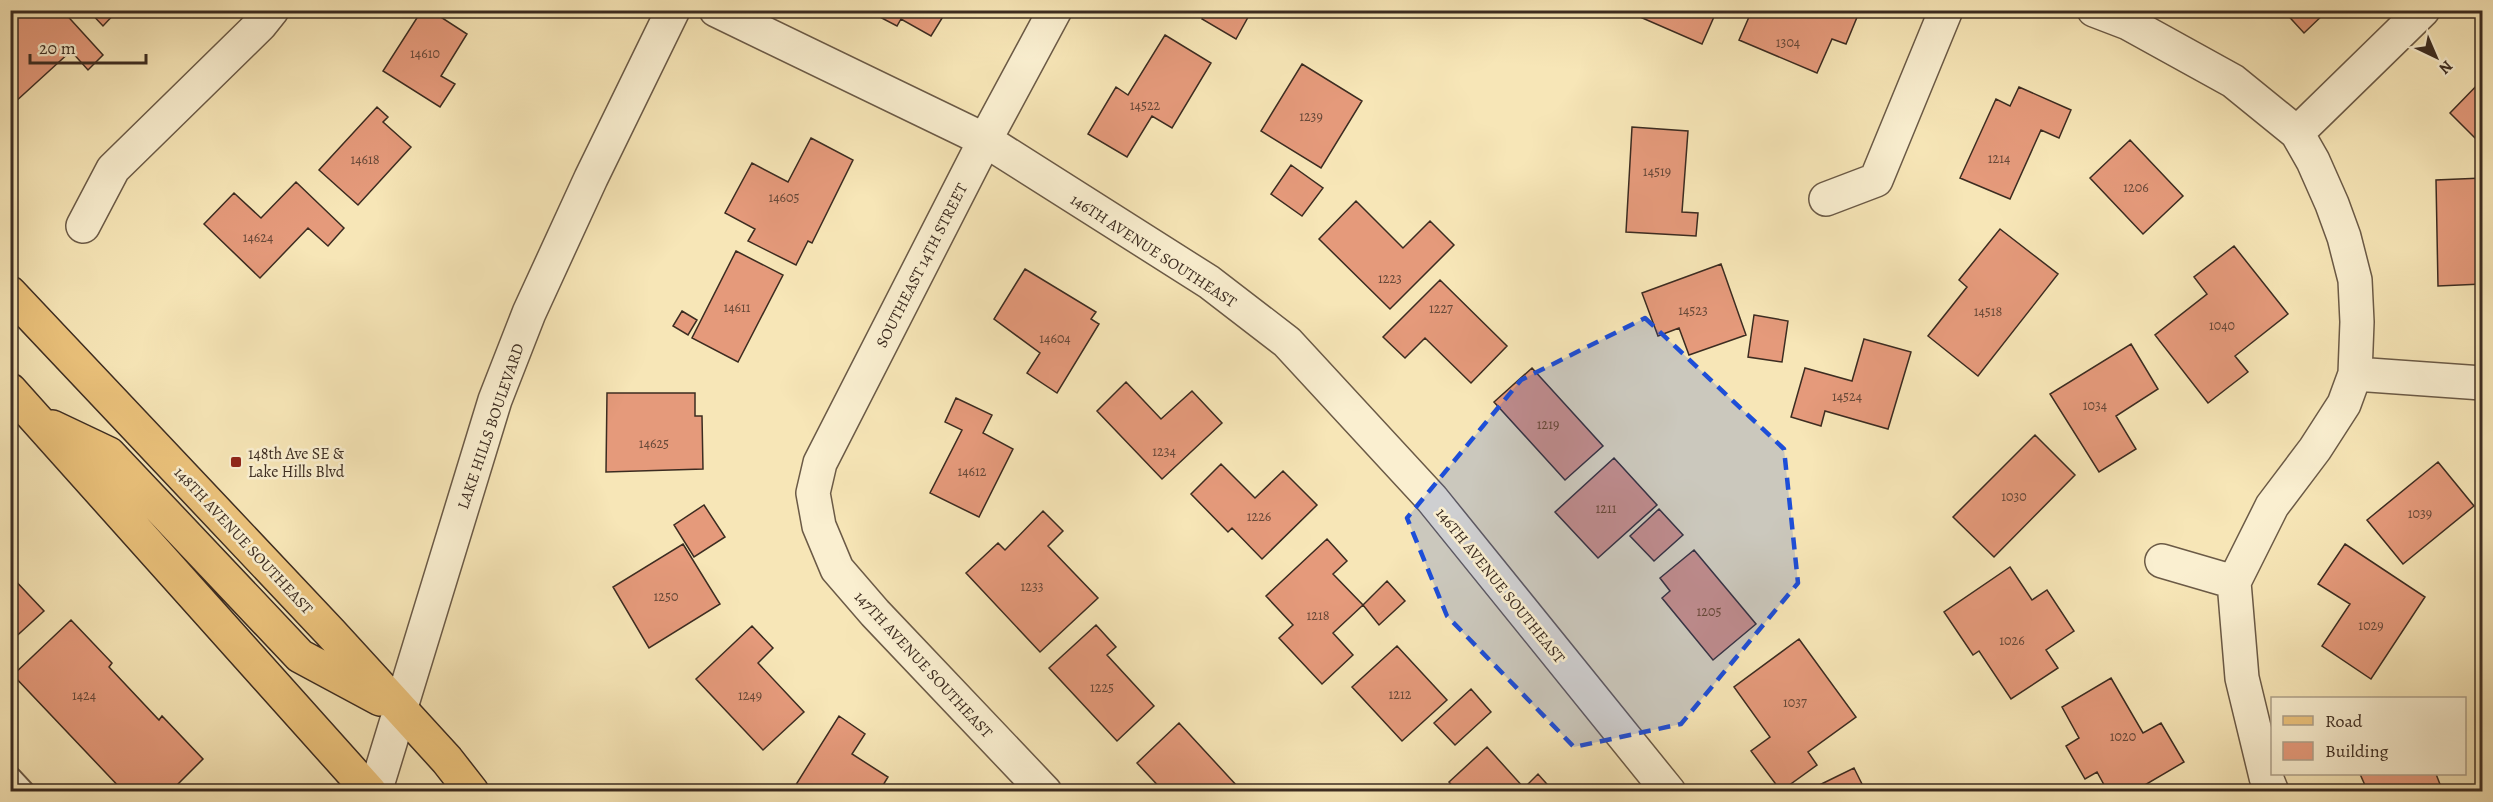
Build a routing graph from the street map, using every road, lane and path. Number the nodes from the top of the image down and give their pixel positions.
1 (272, 10) edge
2 (673, 10) edge
3 (716, 10) edge
4 (1054, 10) edge
5 (1946, 10) edge
6 (2094, 10) edge
7 (2423, 10) edge
8 (2297, 133) junction
9 (985, 140) junction
10 (1826, 199) dead end
11 (83, 226) dead end
12 (10, 293) edge
13 (2355, 374) junction
14 (2482, 383) edge
15 (10, 390) edge
16 (40, 422) junction
17 (819, 526) joint
18 (2162, 561) dead end
19 (2234, 582) junction
20 (402, 710) junction
21 (10, 778) edge
22 (23, 792) edge
23 (370, 792) edge
24 (375, 792) edge
25 (471, 792) edge
26 (1045, 792) edge
27 (1669, 792) edge
28 (2272, 792) edge

1 - 11 street
2 - 20 street, LAKE HILLS BOULEVARD
3 - 9 street, 146TH AVENUE SOUTHEAST
4 - 9 street, SOUTHEAST 14TH STREET
5 - 10 street
6 - 8 street
7 - 8 street
8 - 13 street
9 - 17 street, SOUTHEAST 14TH STREET
9 - 27 street, 146TH AVENUE SOUTHEAST
12 - 20 main road, 148TH AVENUE SOUTHEAST
13 - 14 street
13 - 19 street
15 - 16 main road
16 - 20 main road
16 - 23 main road
17 - 26 street, 147TH AVENUE SOUTHEAST
18 - 19 street
19 - 28 street
20 - 24 street, LAKE HILLS BOULEVARD
20 - 25 main road, 148TH AVENUE SOUTHEAST
21 - 22 lane

